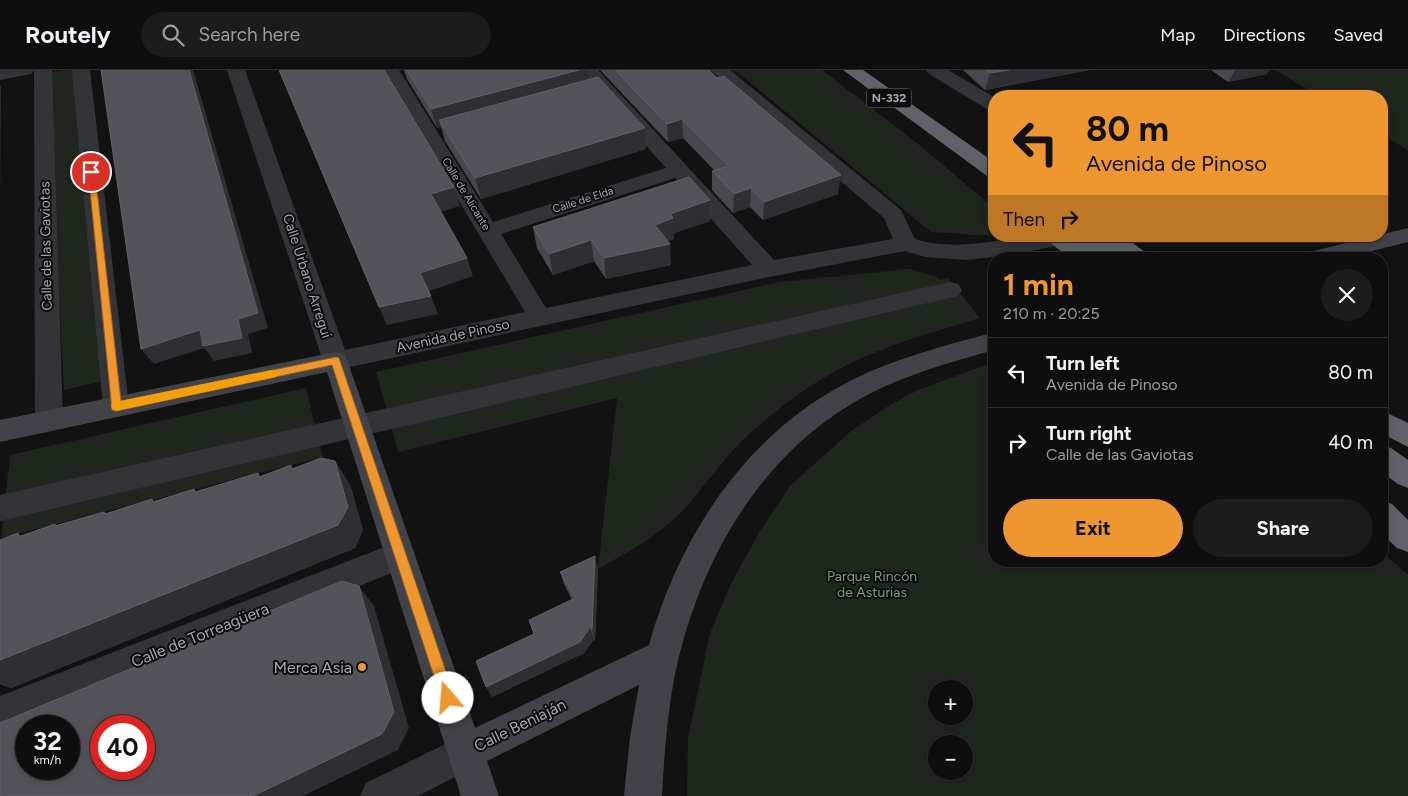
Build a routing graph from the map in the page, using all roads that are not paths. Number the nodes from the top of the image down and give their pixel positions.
1 (25, 70) edge
2 (43, 70) edge
3 (80, 70) edge
4 (236, 70) edge
5 (390, 70) edge
6 (588, 70) edge
7 (720, 70) edge
8 (852, 70) edge
9 (865, 70) edge
10 (935, 70) edge
11 (0, 75) edge
12 (988, 101) edge
13 (927, 125) junction
14 (988, 154) edge
15 (988, 168) edge
16 (679, 170) junction
17 (988, 177) edge
18 (488, 231) junction
19 (1408, 235) edge
20 (1388, 240) edge
21 (1039, 242) edge
22 (1065, 242) edge
23 (1091, 242) edge
24 (1116, 242) edge
25 (1379, 242) edge
26 (906, 244) junction
27 (1077, 252) edge
28 (1104, 252) edge
29 (1130, 252) edge
30 (1338, 252) edge
31 (769, 269) junction
32 (950, 290) dead end
33 (540, 318) junction
34 (988, 342) edge
35 (336, 361) junction
36 (116, 407) junction
37 (49, 421) junction
38 (1388, 424) edge
39 (357, 426) junction
40 (0, 431) edge
41 (1408, 436) edge
42 (1388, 461) edge
43 (1408, 476) edge
44 (0, 508) edge
45 (1388, 520) edge
46 (1408, 539) edge
47 (400, 555) junction
48 (662, 656) junction
49 (0, 714) edge
50 (466, 752) junction
51 (379, 796) edge
52 (480, 796) edge
53 (643, 796) edge

1 - 11 street
2 - 37 street, Calle de las Gaviotas
3 - 36 street
4 - 35 street, Calle Urbano Arregui
5 - 18 street, Calle de Alicante
6 - 16 street
7 - 26 street
8 - 13 highway, N-332
9 - 14 highway
10 - 12 street
13 - 15 highway, N-332
13 - 17 highway, N-332
16 - 18 street, Calle de Elda
16 - 31 street
18 - 33 street, Calle de Alicante
19 - 20 street
21 - 26 street
22 - 27 highway, bridge
23 - 28 highway
24 - 29 highway
25 - 30 street
26 - 31 street, Avenida de Pinoso
31 - 33 street, Avenida de Pinoso
32 - 39 street
33 - 35 street, Avenida de Pinoso
34 - 48 street
35 - 36 street, Avenida de Pinoso
35 - 39 street, Calle Urbano Arregui
36 - 37 street, Avenida de Pinoso
37 - 40 street, Avenida de Pinoso
38 - 41 highway
39 - 44 street
39 - 47 street, Calle Urbano Arregui
42 - 43 highway
45 - 46 highway
47 - 49 street, Calle de Torreagüera
47 - 50 street, Calle Urbano Arregui
48 - 50 street, Calle Beniaján
48 - 53 street
50 - 51 street, Calle Beniaján
50 - 52 street, Calle Urbano Arregui

